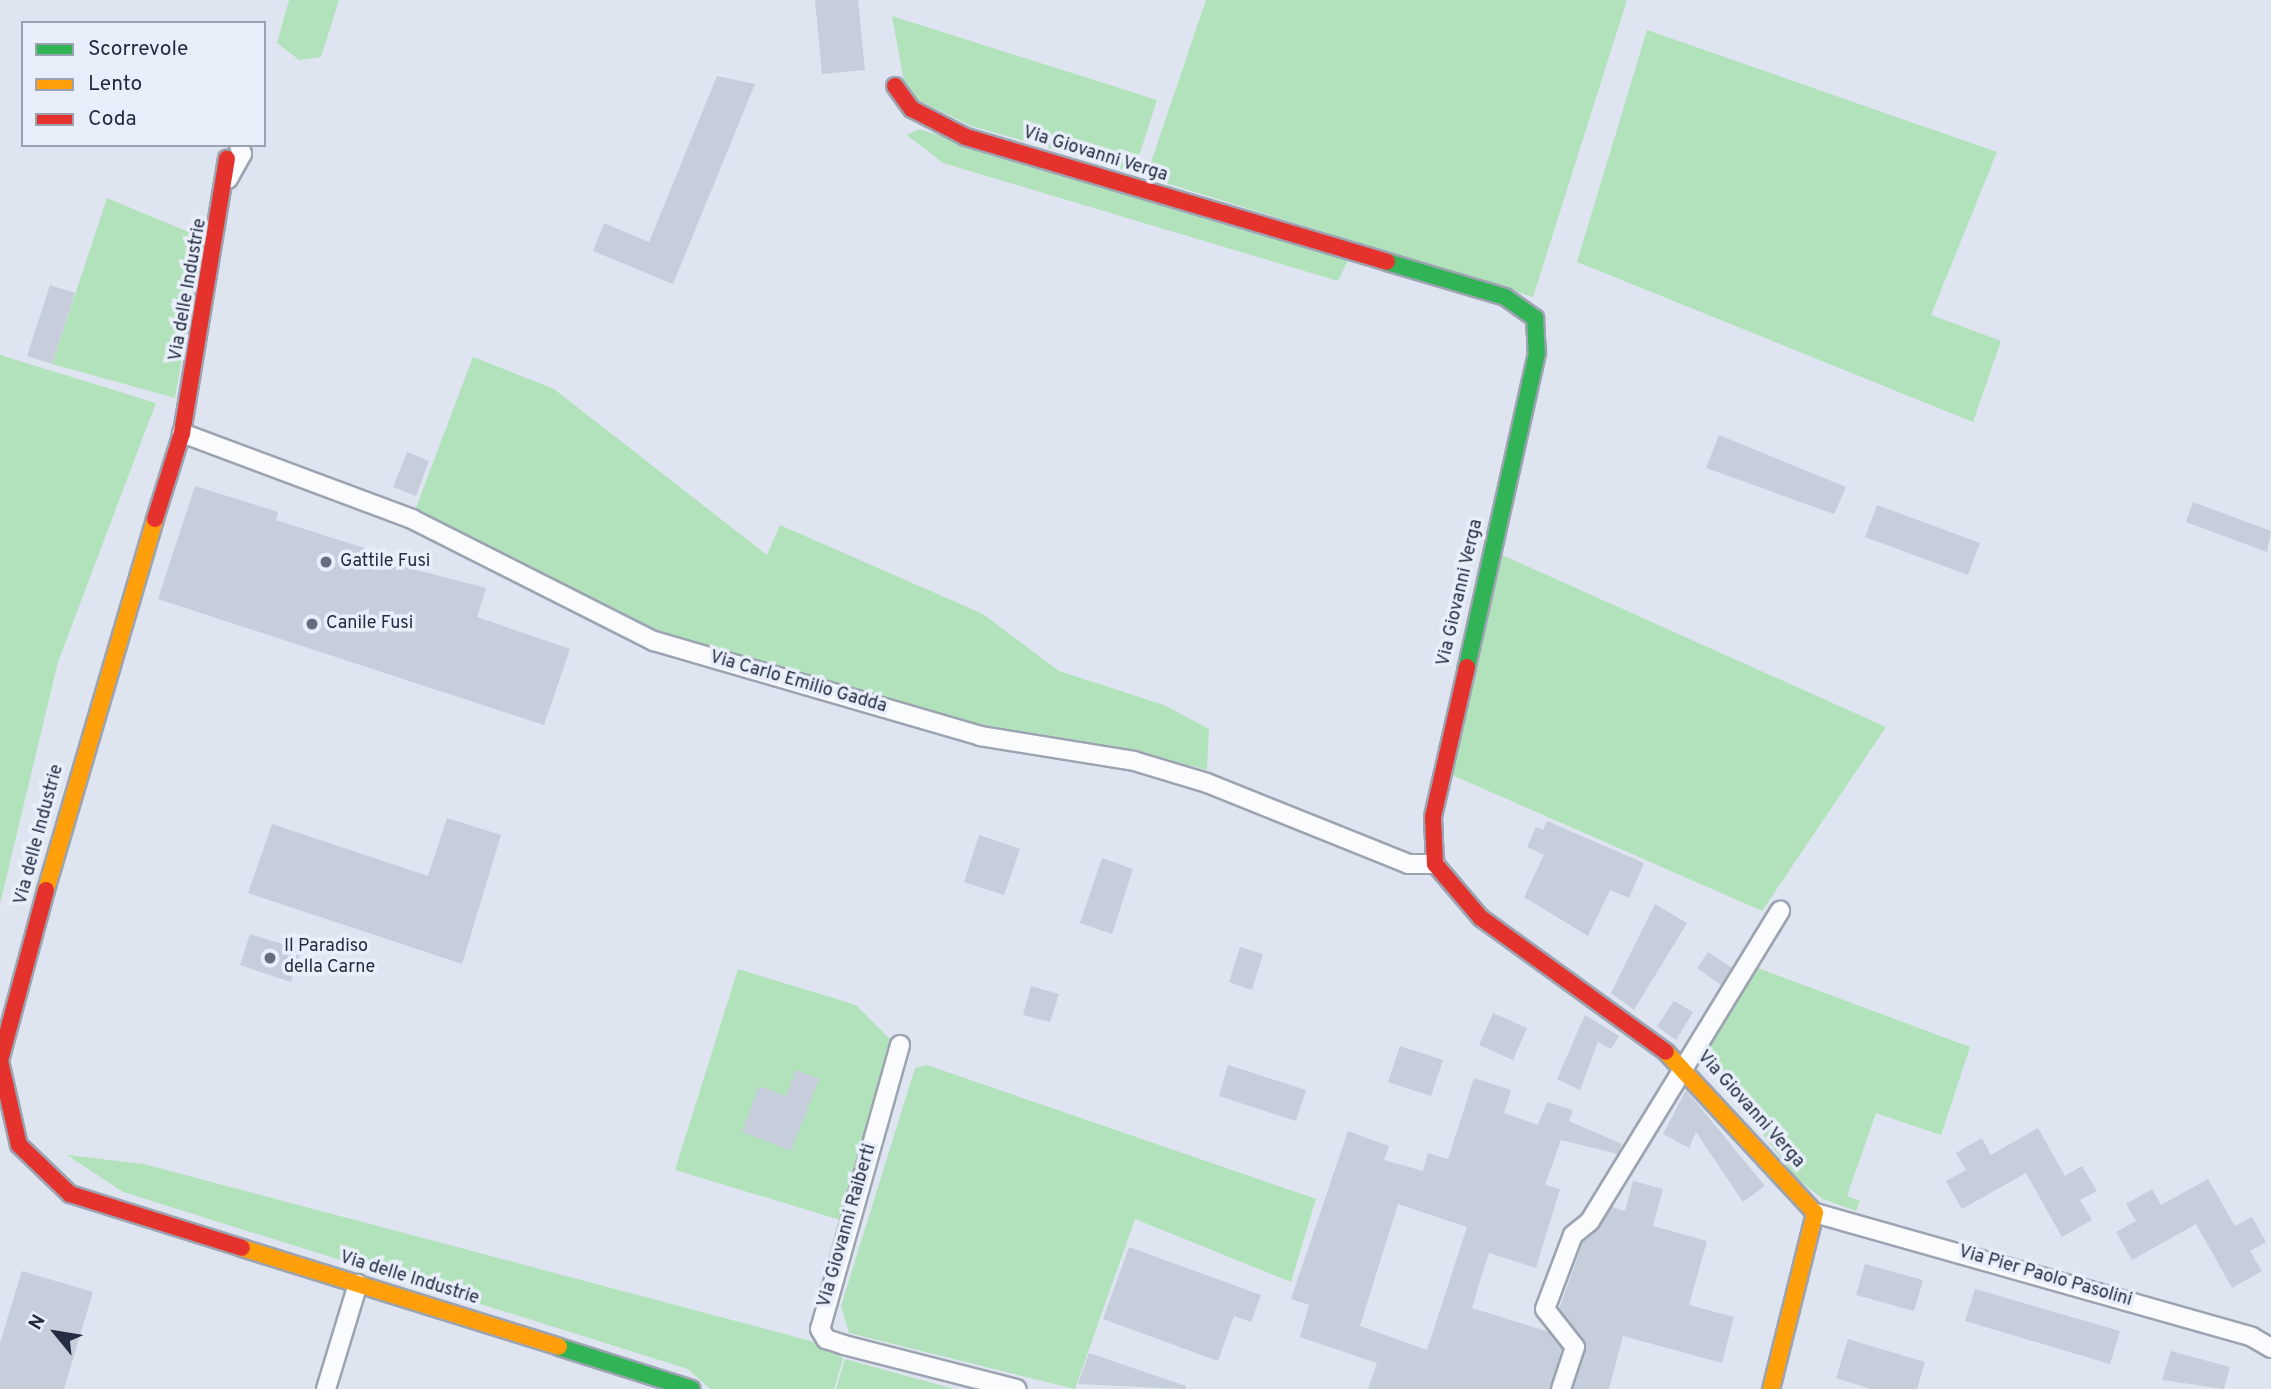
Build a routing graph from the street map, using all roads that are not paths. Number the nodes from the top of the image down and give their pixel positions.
1 (895, 86) dead end
2 (232, 153) edge
3 (228, 178) joint
4 (183, 433) junction
5 (1435, 864) junction
6 (1780, 911) dead end
7 (900, 1045) dead end
8 (1682, 1063) junction
9 (1815, 1213) junction
10 (358, 1284) junction
11 (2271, 1348) edge
12 (326, 1389) edge
13 (692, 1389) edge
14 (1016, 1389) edge
15 (1561, 1389) edge
16 (1771, 1389) edge

1 - 5 street, Via Giovanni Verga
2 - 3 street
3 - 4 street, Via delle Industrie
4 - 5 street, Via Carlo Emilio Gadda
4 - 10 street, Via delle Industrie
5 - 8 street, Via Giovanni Verga
6 - 8 street
7 - 14 street, Via Giovanni Raiberti
8 - 9 street, Via Giovanni Verga
8 - 15 street
9 - 11 street, Via Pier Paolo Pasolini
9 - 16 street
10 - 12 street
10 - 13 street, Via delle Industrie

